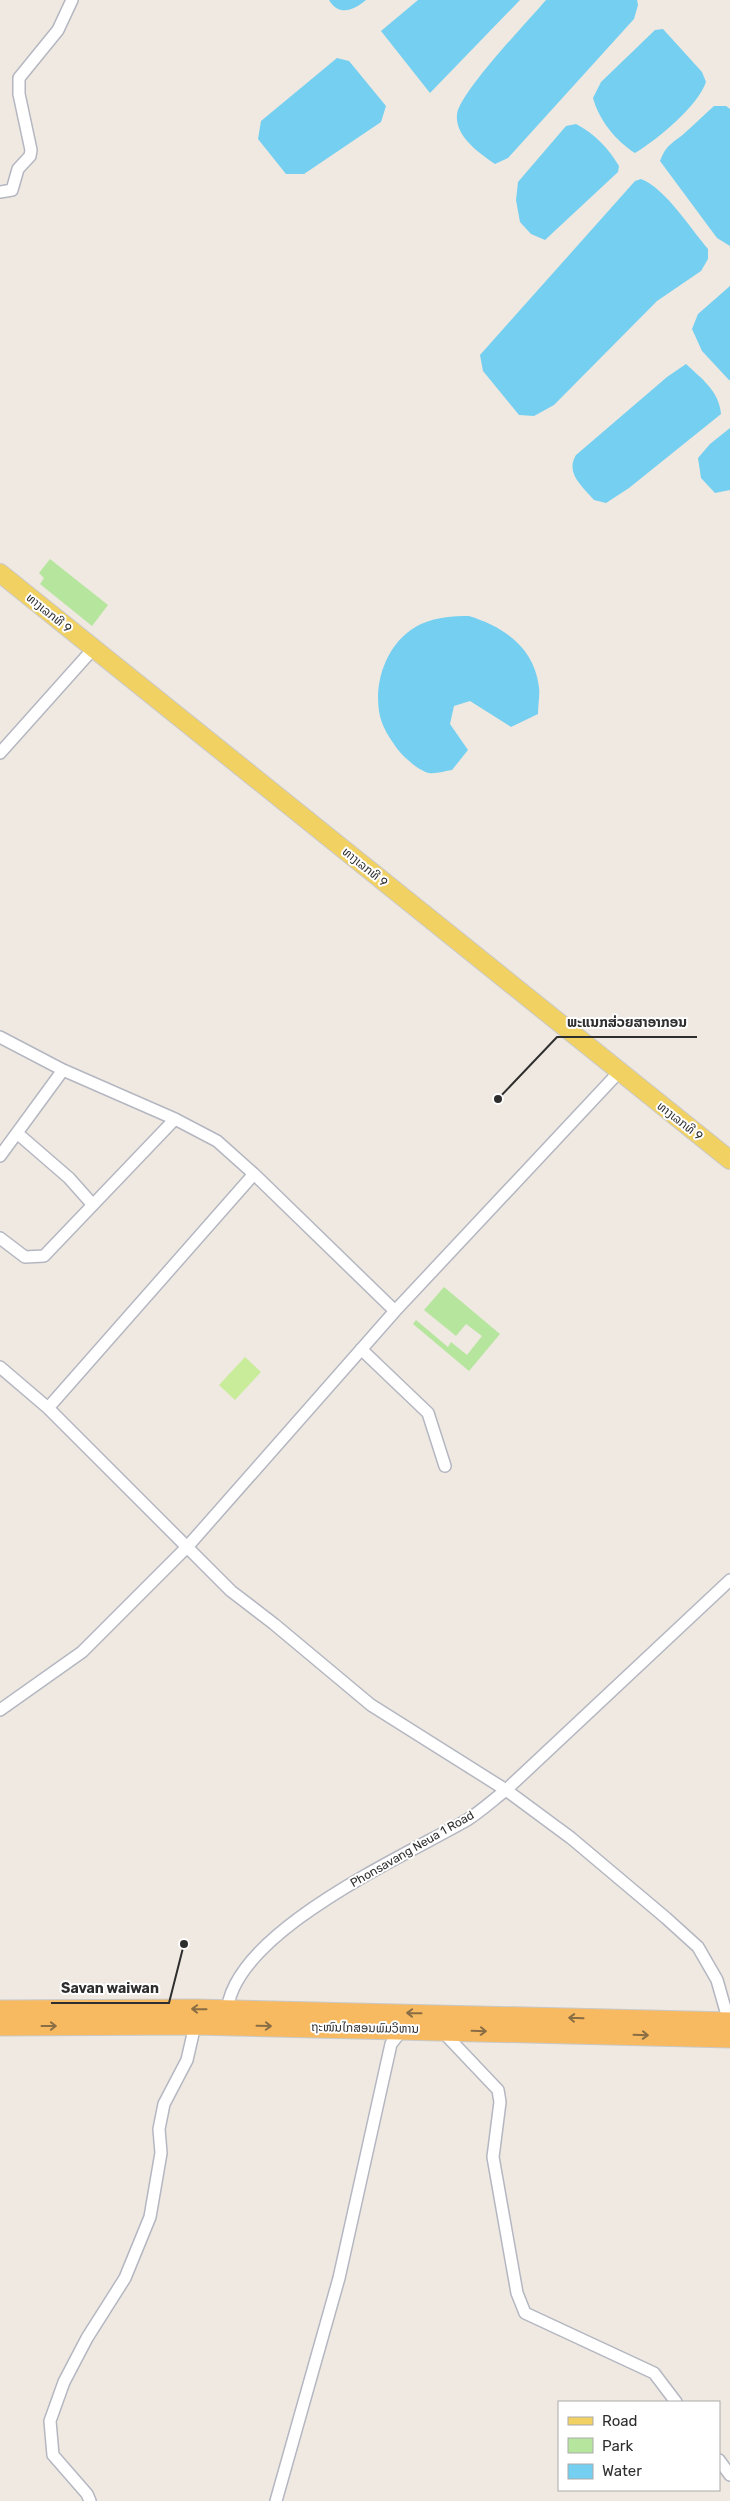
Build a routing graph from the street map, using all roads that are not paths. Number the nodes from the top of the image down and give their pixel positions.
1 (72, 0) edge
2 (0, 192) edge
3 (0, 573) edge
4 (93, 649) junction
5 (0, 753) edge
6 (0, 1037) edge
7 (63, 1070) junction
8 (619, 1072) junction
9 (175, 1119) junction
10 (17, 1133) junction
11 (0, 1156) edge
12 (730, 1160) edge
13 (254, 1174) junction
14 (94, 1205) junction
15 (0, 1238) edge
16 (394, 1312) junction
17 (361, 1349) junction
18 (0, 1367) edge
19 (48, 1408) junction
20 (445, 1466) dead end
21 (188, 1546) junction
22 (730, 1580) edge
23 (0, 1710) edge
24 (506, 1790) junction
25 (0, 2010) edge
26 (228, 2018) junction
27 (195, 2025) junction
28 (0, 2026) edge
29 (730, 2028) edge
30 (403, 2029) junction
31 (440, 2029) junction
32 (675, 2401) edge
33 (720, 2461) edge
34 (730, 2475) edge
35 (90, 2501) edge
36 (276, 2501) edge

1 - 2 street
3 - 4 main road, ທາງເລກທີ 9
4 - 5 street
4 - 8 main road, ທາງເລກທີ 9
6 - 7 street
7 - 9 street
7 - 10 street
8 - 12 main road, ທາງເລກທີ 9
8 - 16 street
9 - 13 street
9 - 14 street
10 - 11 street
10 - 14 street
13 - 16 street
13 - 19 street
14 - 15 street
16 - 17 street
17 - 20 street
17 - 21 street
18 - 19 street
19 - 21 street
21 - 23 street
21 - 24 street
22 - 24 street, Phonsavang Neua 1 Road
24 - 26 street, Phonsavang Neua 1 Road
24 - 29 street
26 -> 25 highway, ຖະໜົນໄກສອນພົມວິຫານ
26 - 27 highway, ຖະໜົນໄກສອນພົມວິຫານ
29 -> 26 highway, ຖະໜົນໄກສອນພົມວິຫານ
26 -> 30 highway, ຖະໜົນໄກສອນພົມວິຫານ
28 -> 27 highway, ຖະໜົນໄກສອນພົມວິຫານ
27 - 35 street
31 -> 29 highway, ຖະໜົນໄກສອນພົມວິຫານ
30 - 31 highway, ຖະໜົນໄກສອນພົມວິຫານ
30 - 36 street
31 - 32 street
33 - 34 street

